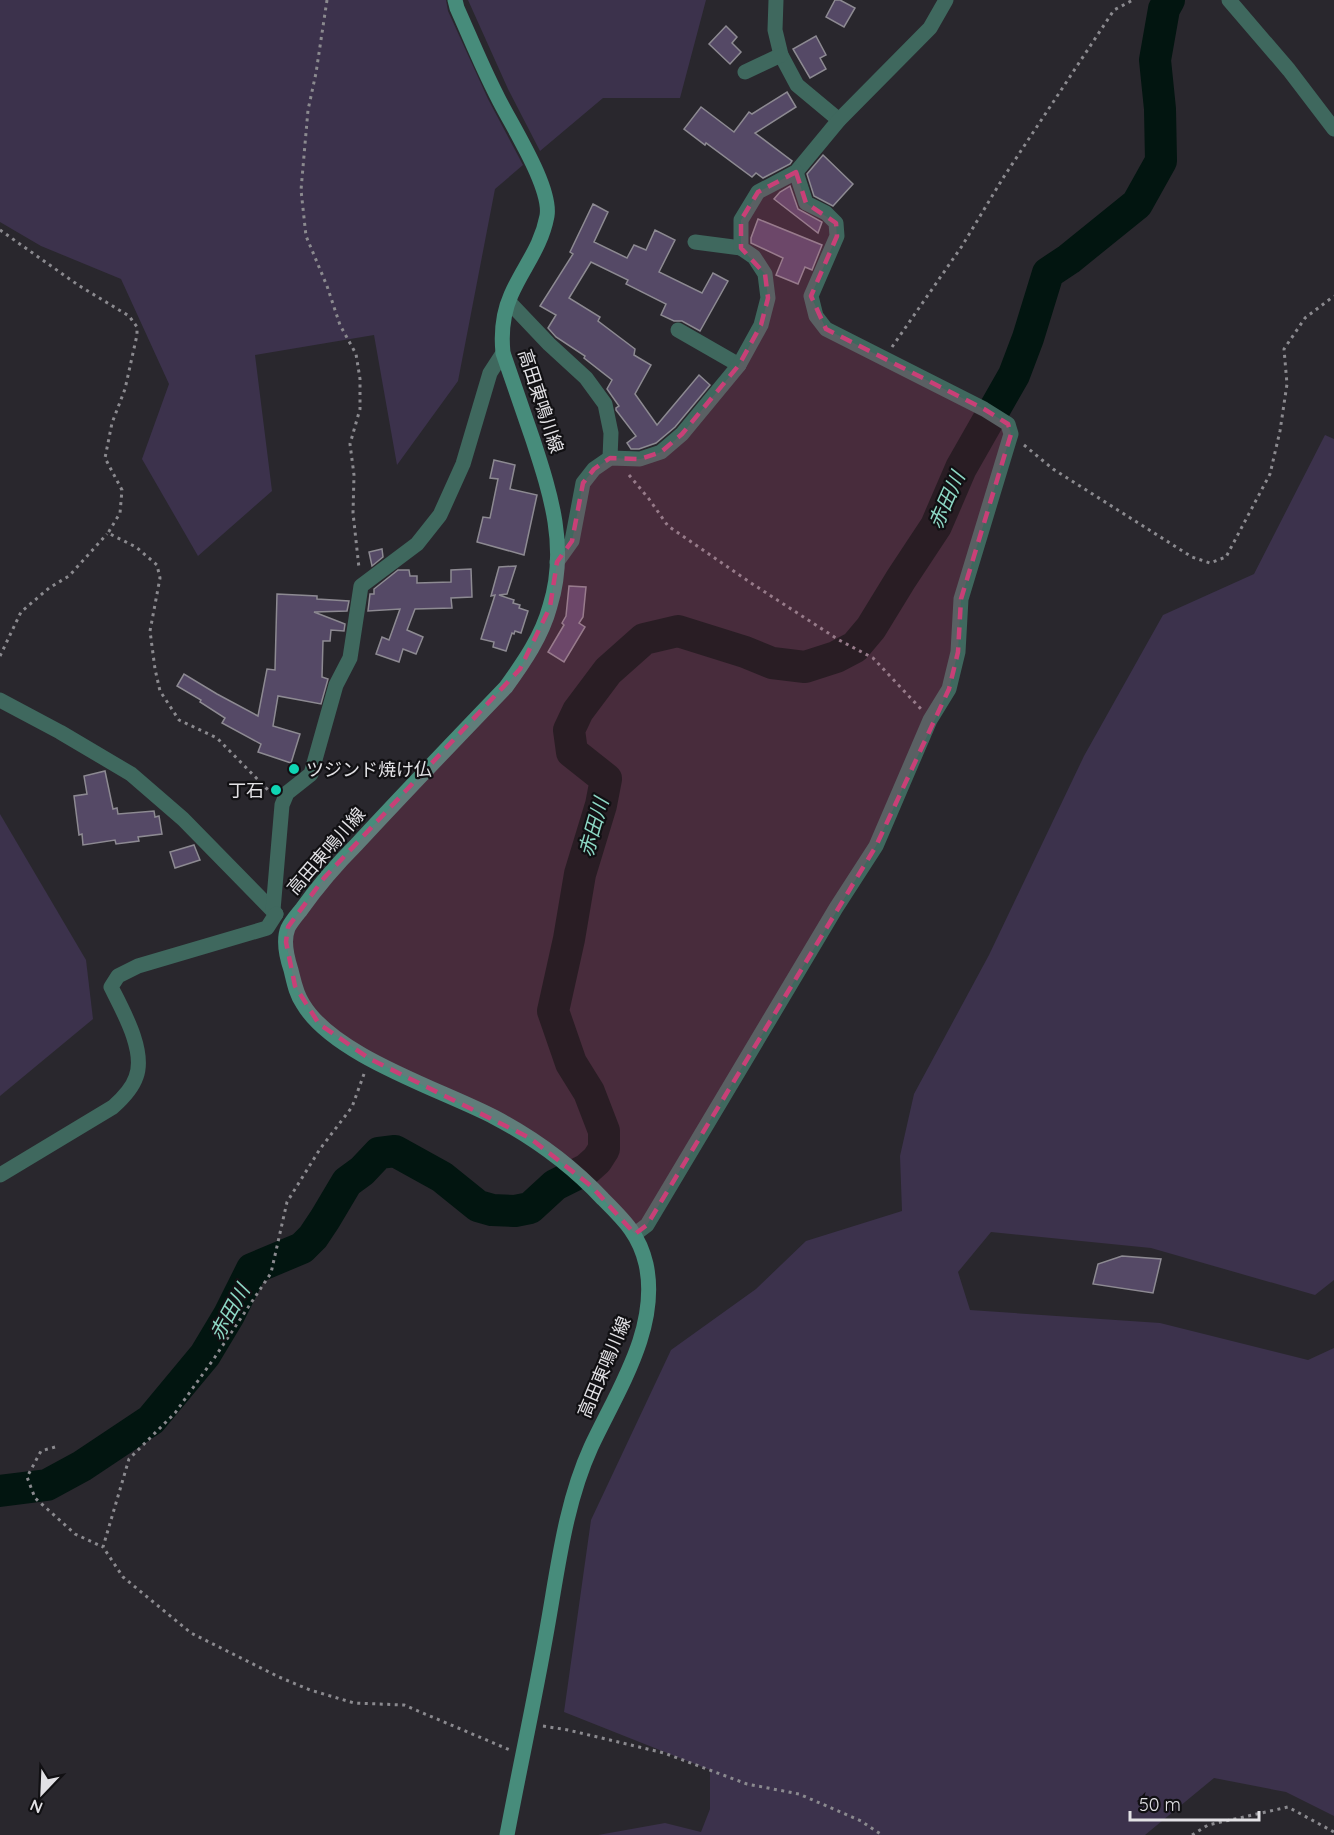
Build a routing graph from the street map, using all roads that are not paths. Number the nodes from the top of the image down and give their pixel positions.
1 (455, 0) edge
2 (776, 0) edge
3 (946, 0) edge
4 (1229, 0) edge
5 (781, 55) junction
6 (745, 72) dead end
7 (839, 120) junction
8 (1334, 129) edge
9 (796, 172) junction
10 (695, 242) dead end
11 (741, 248) junction
12 (509, 302) junction
13 (678, 330) dead end
14 (503, 353) junction
15 (739, 365) junction
16 (610, 458) junction
17 (558, 562) junction
18 (0, 700) edge
19 (274, 912) junction
20 (288, 927) junction
21 (0, 1175) edge
22 (635, 1234) junction
23 (507, 1835) edge

1 - 12 main road, 高田東鳴川線
2 - 5 street
3 - 7 street
4 - 8 street
5 - 6 street
5 - 7 street
7 - 9 street
9 - 11 street
9 - 22 street
10 - 11 street
11 - 15 street
12 - 14 main road, 高田東鳴川線
12 - 16 street
13 - 15 street
14 - 17 main road, 高田東鳴川線
14 - 19 street
15 - 16 street
16 - 17 street
17 - 20 main road, 高田東鳴川線
18 - 19 street
19 - 20 street
19 - 21 street
20 - 22 main road, 高田東鳴川線
22 - 23 main road, 高田東鳴川線

